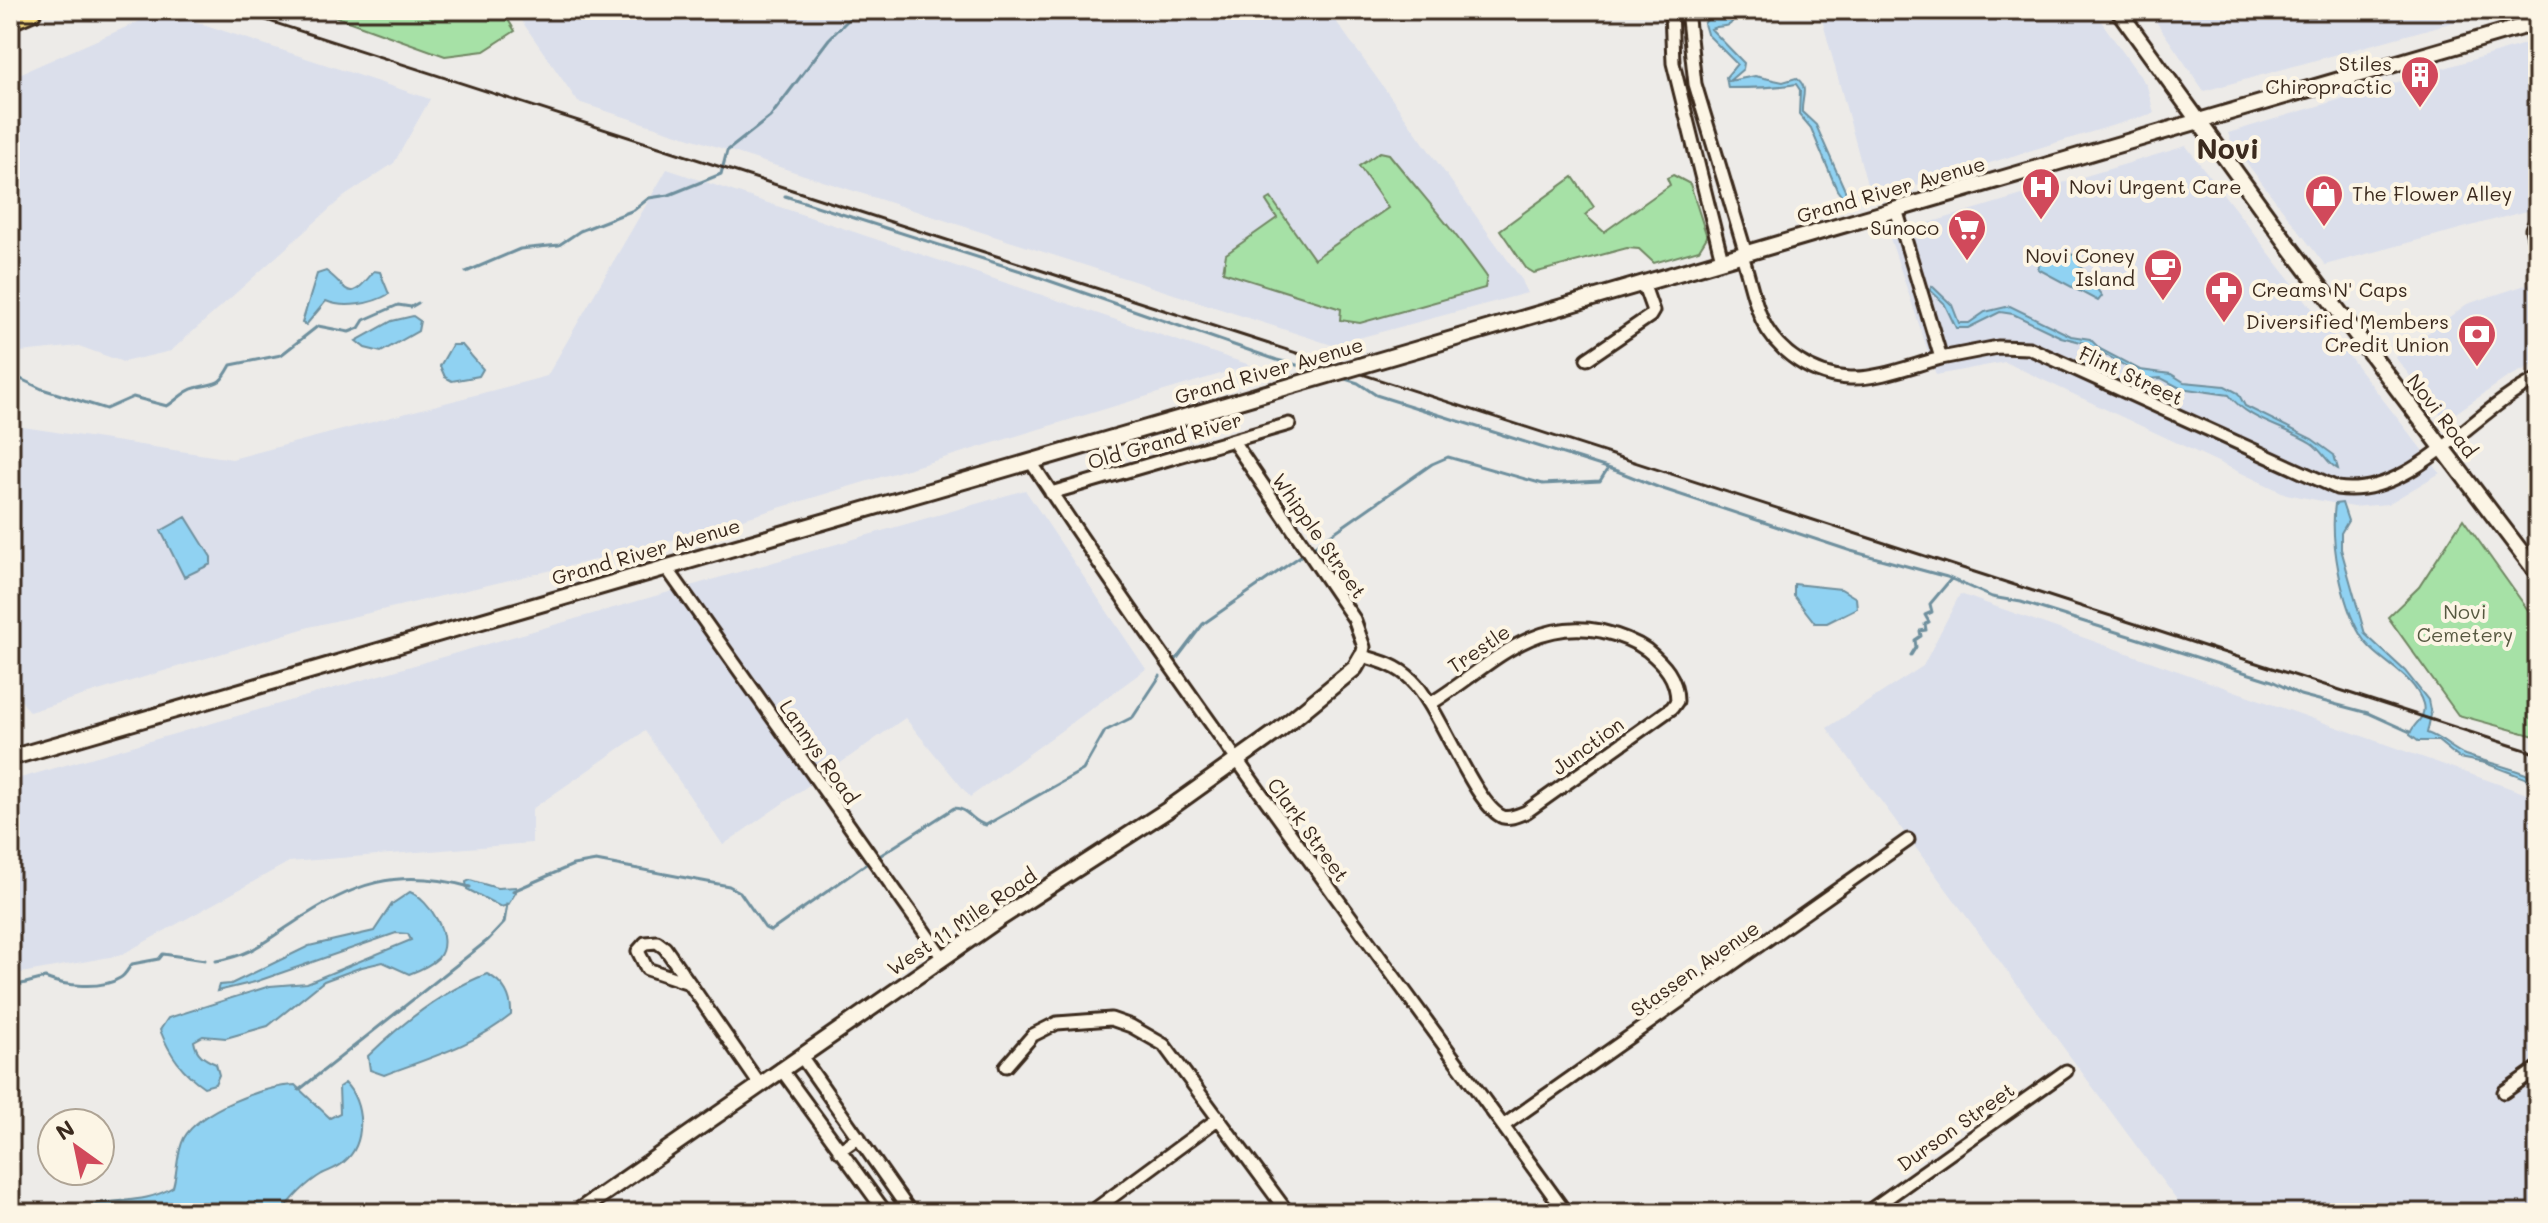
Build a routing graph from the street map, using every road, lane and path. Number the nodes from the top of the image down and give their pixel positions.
1 (31, 10) edge
2 (1671, 10) edge
3 (1687, 10) edge
4 (2118, 10) edge
5 (10, 19) edge
6 (2538, 22) edge
7 (2198, 122) junction
8 (1896, 209) junction
9 (2538, 217) edge
10 (1744, 254) junction
11 (2538, 255) edge
12 (1722, 260) junction
13 (1643, 283) junction
14 (1941, 358) junction
15 (1587, 359) dead end
16 (2538, 379) edge
17 (1289, 424) dead end
18 (1233, 441) junction
19 (2440, 447) junction
20 (1031, 462) junction
21 (1051, 493) junction
22 (666, 567) junction
23 (2538, 574) edge
24 (1362, 656) junction
25 (1674, 682) joint
26 (1430, 704) junction
27 (10, 758) edge
28 (1237, 761) junction
29 (1908, 840) dead end
30 (943, 958) junction
31 (689, 983) junction
32 (801, 1056) junction
33 (1006, 1066) dead end
34 (2538, 1068) edge
35 (781, 1069) junction
36 (2066, 1071) dead end
37 (760, 1085) junction
38 (2504, 1092) dead end
39 (1219, 1118) junction
40 (1503, 1126) junction
41 (859, 1137) junction
42 (839, 1151) junction
43 (576, 1213) edge
44 (886, 1213) edge
45 (911, 1213) edge
46 (1090, 1213) edge
47 (1288, 1213) edge
48 (1566, 1213) edge
49 (1866, 1213) edge

1 - 5 highway
2 - 12 street
3 - 10 street, Flint Street
4 - 7 main road, Novi Road
6 - 7 main road, Grand River Avenue
7 - 8 main road, Grand River Avenue
7 - 19 main road, Novi Road
8 - 10 main road, Grand River Avenue
8 - 14 street
9 - 11 street
10 - 12 main road, Grand River Avenue
10 - 14 street, Flint Street
12 - 13 main road, Grand River Avenue
13 - 15 street
13 - 20 main road, Grand River Avenue, bridge
14 - 19 street, Flint Street
16 - 19 street, Flint Street
17 - 18 street, Old Grand River
18 - 21 street, Old Grand River
18 - 24 street, Whipple Street
19 - 23 main road, Novi Road
20 - 21 street, Clark Street
20 - 22 main road, Grand River Avenue
21 - 28 street, Clark Street
22 - 27 main road, Grand River Avenue
22 - 30 street, Lannys Road
24 - 26 street
24 - 28 main road, West 11 Mile Road
25 - 26 street, Trestle
25 - 26 street, Junction
28 - 30 main road, West 11 Mile Road
28 - 40 street, Clark Street
29 - 40 street, Stassen Avenue
30 - 32 main road, West 11 Mile Road
31 - 31 street
31 - 37 street
32 - 35 main road, West 11 Mile Road
32 - 41 street
33 - 39 street
34 - 38 street
35 - 37 main road, West 11 Mile Road
35 - 42 street
36 - 49 street, Durson Street
37 - 43 main road, West 11 Mile Road
39 - 46 street
39 - 47 street
40 - 48 street, Clark Street
41 - 42 street
41 - 45 street
42 - 44 street

